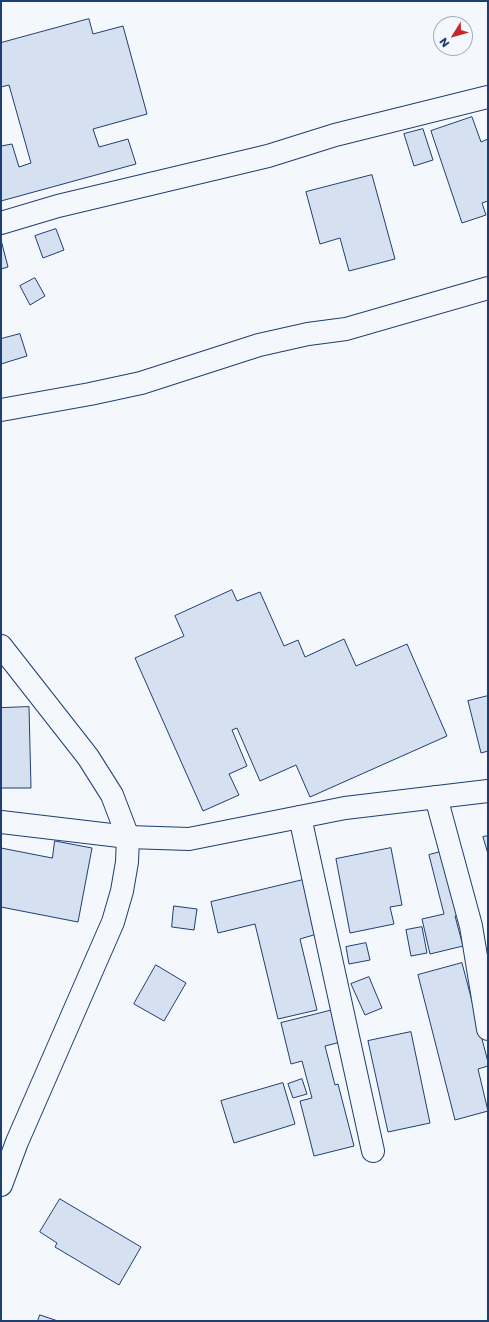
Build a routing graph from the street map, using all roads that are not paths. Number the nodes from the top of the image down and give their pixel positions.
1 (488, 97) edge
2 (1, 223) edge
3 (488, 288) edge
4 (1, 410) edge
5 (1, 646) edge
6 (488, 791) edge
7 (436, 797) junction
8 (300, 817) junction
9 (1, 822) edge
10 (128, 837) junction
11 (488, 1029) edge
12 (372, 1151) dead end
13 (1, 1185) edge

1 - 2 street
3 - 4 street
5 - 10 street
6 - 7 street
7 - 8 street
7 - 11 street
8 - 10 street
8 - 12 street
9 - 10 street
10 - 13 street

